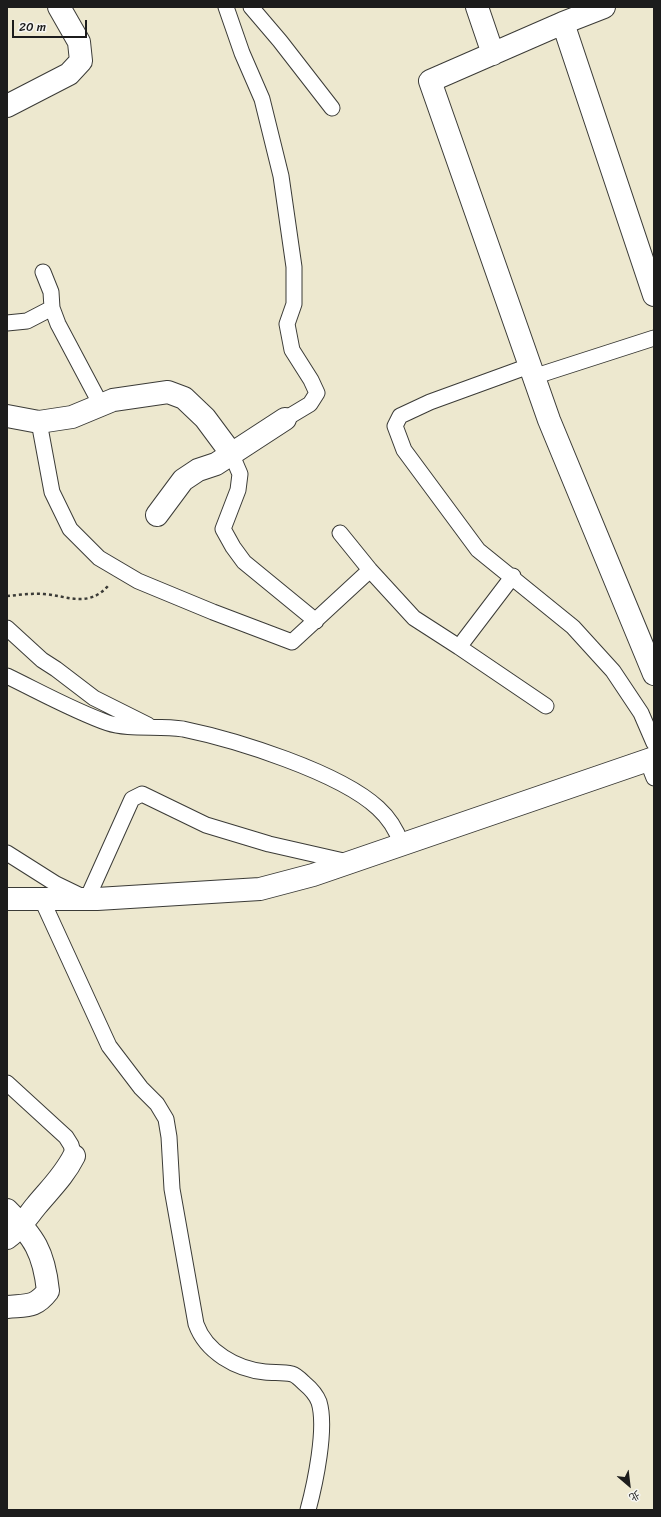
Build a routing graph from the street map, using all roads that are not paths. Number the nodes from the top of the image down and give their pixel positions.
1 (59, 7) edge
2 (226, 7) edge
3 (251, 7) edge
4 (477, 7) edge
5 (604, 7) edge
6 (563, 23) junction
7 (493, 54) junction
8 (7, 106) edge
9 (332, 108) dead end
10 (43, 272) dead end
11 (654, 295) edge
12 (52, 308) junction
13 (7, 323) edge
14 (654, 338) edge
15 (531, 371) junction
16 (102, 405) junction
17 (7, 416) edge
18 (285, 419) joint
19 (39, 422) junction
20 (231, 453) junction
21 (157, 515) dead end
22 (340, 533) dead end
23 (370, 570) junction
24 (513, 576) junction
25 (316, 622) junction
26 (7, 628) edge
27 (459, 647) junction
28 (654, 674) edge
29 (7, 676) edge
30 (546, 706) dead end
31 (148, 726) junction
32 (652, 760) edge
33 (401, 843) junction
34 (7, 852) edge
35 (348, 862) junction
36 (7, 899) edge
37 (87, 899) junction
38 (42, 900) junction
39 (7, 1084) edge
40 (74, 1156) joint
41 (12, 1224) edge
42 (7, 1307) edge
43 (308, 1510) edge

1 - 8 street
2 - 18 lane
3 - 9 lane
4 - 7 street
5 - 6 street
6 - 7 street
6 - 11 street
7 - 15 street
10 - 12 lane
12 - 13 lane
12 - 16 lane
14 - 15 lane
15 - 24 lane
15 - 28 street
16 - 19 street
16 - 20 street
17 - 19 street
18 - 20 street
19 - 25 lane
20 - 21 street
20 - 25 lane
22 - 23 lane
23 - 25 lane
23 - 27 lane
24 - 27 lane
24 - 32 lane
26 - 31 lane
27 - 30 lane
29 - 31 lane
31 - 33 lane
32 - 33 street
33 - 35 street
34 - 37 lane
35 - 37 street
35 - 37 lane
36 - 38 street
37 - 38 street
38 - 43 lane
39 - 40 lane
40 - 41 street
41 - 42 street

